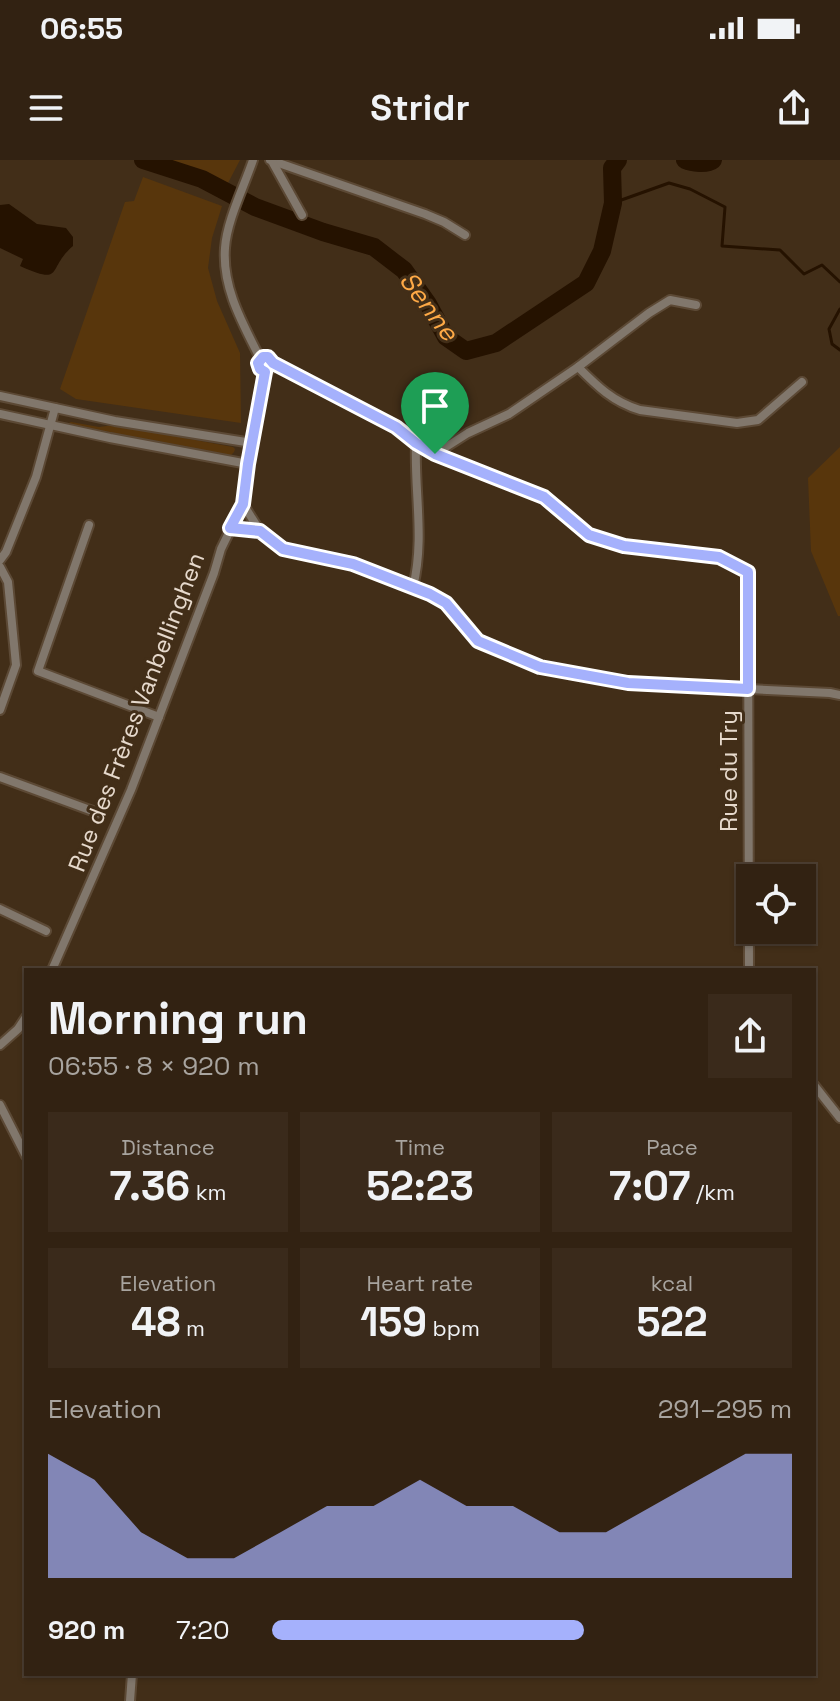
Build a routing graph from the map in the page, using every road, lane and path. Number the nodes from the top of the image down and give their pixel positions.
1 (253, 160) edge
2 (271, 161) edge
3 (302, 215) dead end
4 (465, 235) dead end
5 (696, 305) dead end
6 (260, 358) junction
7 (273, 363) junction
8 (578, 367) junction
9 (265, 372) junction
10 (802, 382) dead end
11 (0, 396) edge
12 (55, 408) junction
13 (0, 414) edge
14 (51, 425) junction
15 (252, 443) junction
16 (416, 443) junction
17 (435, 454) junction
18 (248, 464) junction
19 (243, 504) junction
20 (89, 525) dead end
21 (230, 528) junction
22 (260, 531) junction
23 (0, 560) edge
24 (0, 567) edge
25 (413, 587) junction
26 (748, 689) junction
27 (840, 695) edge
28 (0, 710) edge
29 (159, 717) junction
30 (0, 777) edge
31 (98, 813) dead end
32 (0, 909) edge
33 (46, 931) dead end
34 (53, 968) edge
35 (749, 968) edge
36 (24, 1020) edge
37 (0, 1045) edge
38 (816, 1088) edge
39 (0, 1105) edge
40 (840, 1118) edge
41 (24, 1152) edge
42 (132, 1676) edge
43 (130, 1701) edge

1 - 6 street
2 - 3 street
2 - 4 street
5 - 8 street
6 - 7 street
6 - 9 street
7 - 9 street
7 - 16 street, Rue du Try
8 - 10 street
8 - 17 street
9 - 15 street, Rue des Frères Vanbellinghen
11 - 12 street
12 - 14 street
12 - 15 street
13 - 14 street
14 - 18 street
14 - 23 street
15 - 18 street, Rue des Frères Vanbellinghen
16 - 17 street, Rue du Try
16 - 25 street
17 - 26 street, Rue du Try
18 - 19 street, Rue des Frères Vanbellinghen
19 - 21 street, Rue des Frères Vanbellinghen
19 - 22 street
20 - 29 street
21 - 22 street
21 - 29 street, Rue des Frères Vanbellinghen
22 - 25 street
24 - 28 street
25 - 26 street
26 - 27 street
26 - 35 street, Rue du Try
29 - 34 street, Rue des Frères Vanbellinghen
30 - 31 street
32 - 33 street
36 - 37 street
38 - 40 street
39 - 41 street
42 - 43 street

